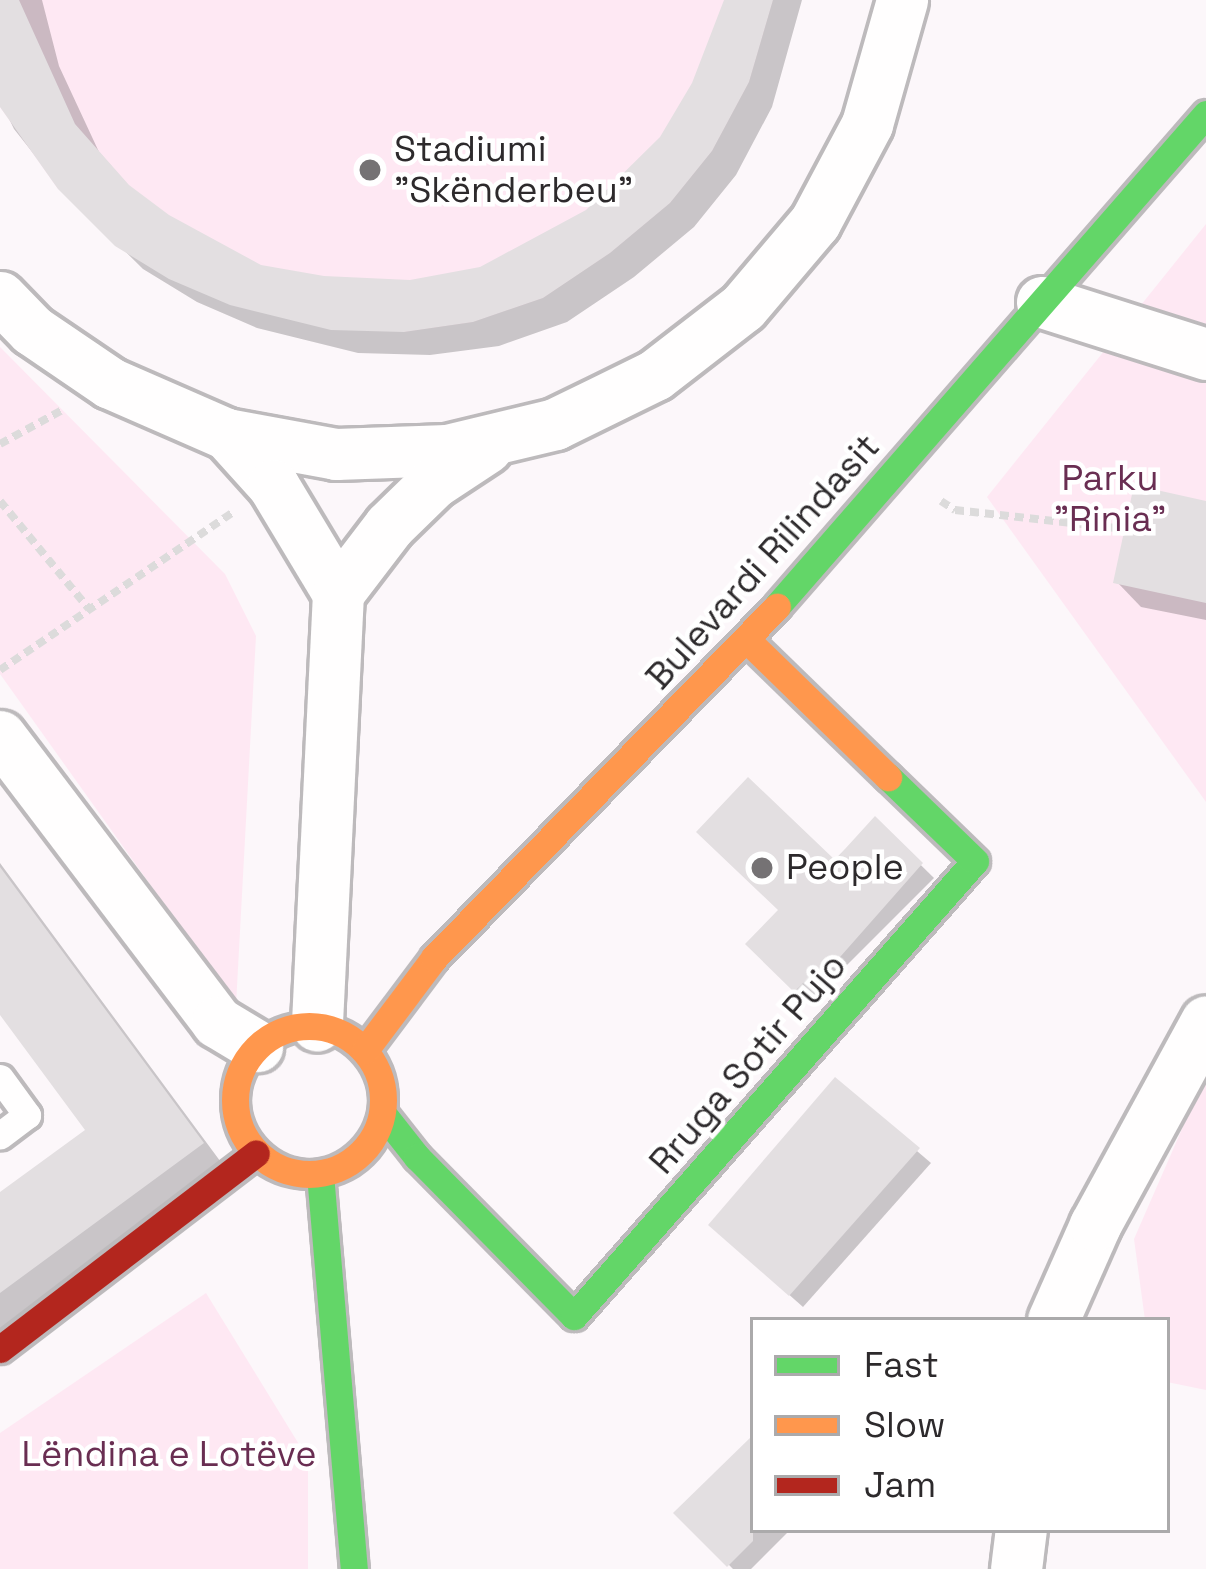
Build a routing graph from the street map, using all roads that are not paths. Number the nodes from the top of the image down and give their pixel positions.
1 (902, 0) edge
2 (1206, 113) edge
3 (0, 297) edge
4 (1042, 302) junction
5 (1206, 354) edge
6 (227, 434) junction
7 (495, 442) junction
8 (338, 593) junction
9 (747, 640) junction
10 (0, 736) edge
11 (1206, 1021) edge
12 (316, 1025) junction
13 (257, 1046) junction
14 (365, 1050) junction
15 (0, 1078) edge
16 (383, 1114) junction
17 (0, 1135) edge
18 (256, 1154) junction
19 (320, 1174) junction
20 (1054, 1317) edge
21 (0, 1348) edge
22 (1021, 1533) edge
23 (354, 1569) edge
24 (1016, 1569) edge

1 - 7 street
2 - 4 main road, Bulevardi Rilindasit
3 - 6 street
4 - 5 street
4 - 9 main road, Bulevardi Rilindasit
6 - 7 street
6 - 8 street
7 - 8 street
8 - 12 street
9 - 14 main road, Bulevardi Rilindasit
9 - 16 main road, Rruga Sotir Pujo
10 - 13 street
11 - 20 street
12 - 13 main road
12 - 14 main road
13 - 18 main road
14 - 16 main road
15 - 17 lane
16 - 19 main road
18 - 19 main road
18 - 21 main road
19 - 23 main road
22 - 24 street

